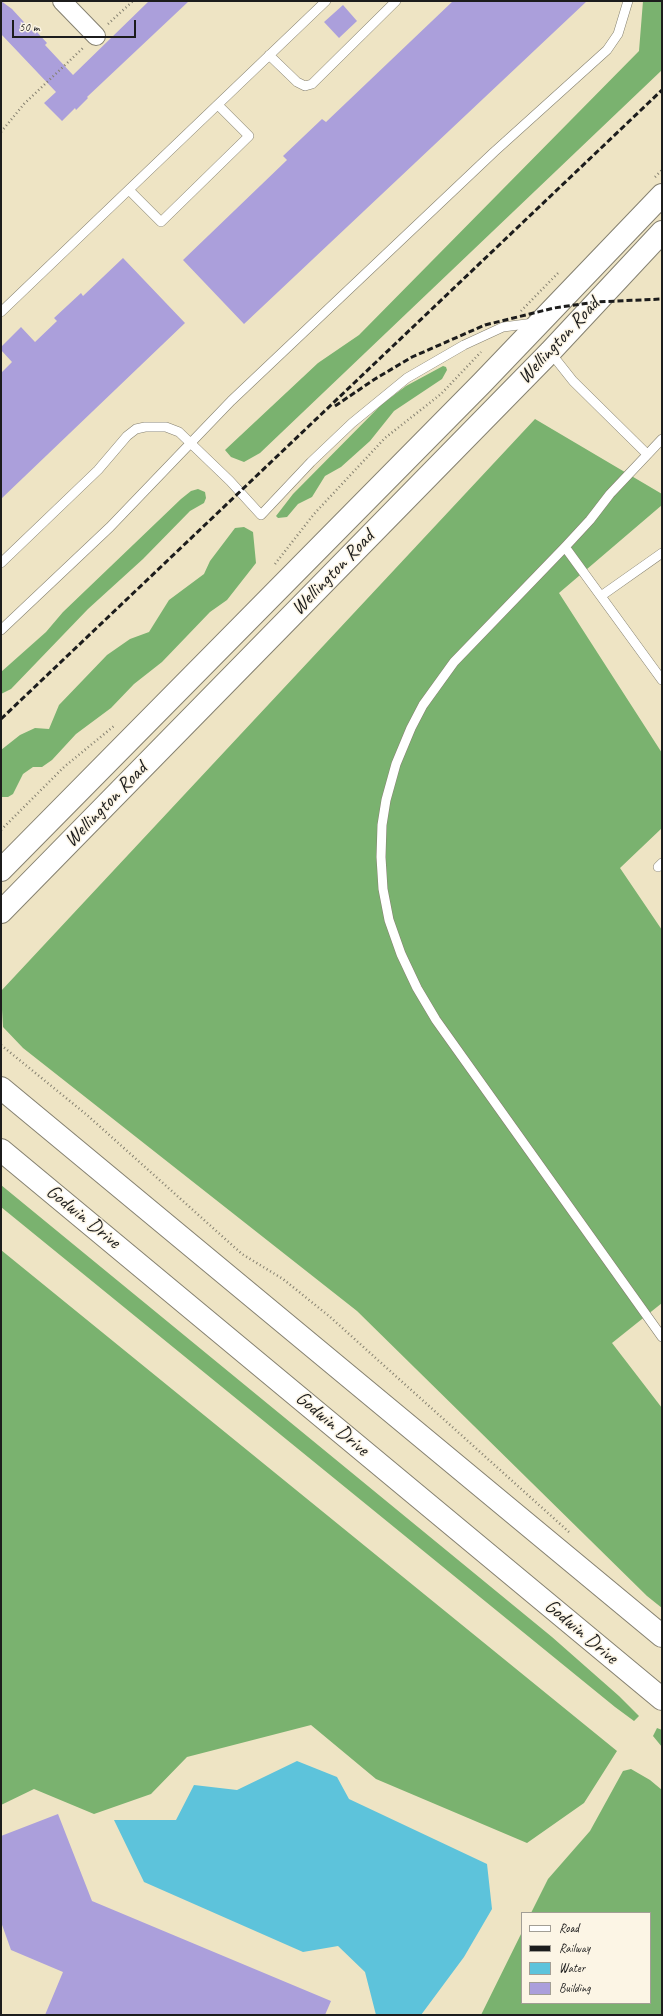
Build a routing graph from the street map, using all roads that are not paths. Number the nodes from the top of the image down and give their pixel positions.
1 (62, 1) edge
2 (326, 1) edge
3 (396, 1) edge
4 (628, 1) edge
5 (96, 36) dead end
6 (269, 55) junction
7 (218, 104) junction
8 (656, 188) edge
9 (129, 190) junction
10 (662, 232) edge
11 (1, 312) edge
12 (542, 322) junction
13 (550, 352) junction
14 (662, 440) edge
15 (191, 443) junction
16 (647, 454) junction
17 (565, 546) junction
18 (662, 553) edge
19 (1, 563) edge
20 (601, 596) junction
21 (1, 630) edge
22 (662, 680) edge
23 (1, 870) edge
24 (1, 912) edge
25 (1, 1088) edge
26 (1, 1150) edge
27 (662, 1338) edge
28 (662, 1636) edge
29 (662, 1699) edge

1 - 5 street
2 - 6 lane
3 - 6 lane
4 - 15 lane
6 - 7 lane
7 - 9 lane
7 - 9 lane
8 - 12 main road, Wellington Road
9 - 11 lane
10 - 13 main road, Wellington Road
12 - 15 lane
12 - 23 main road, Wellington Road
13 - 16 lane
13 - 24 main road, Wellington Road
14 - 16 lane
15 - 19 lane
15 - 21 lane
16 - 17 lane
17 - 20 lane
17 - 27 lane
18 - 20 lane
20 - 22 lane
25 - 28 main road
26 - 29 main road, Godwin Drive

